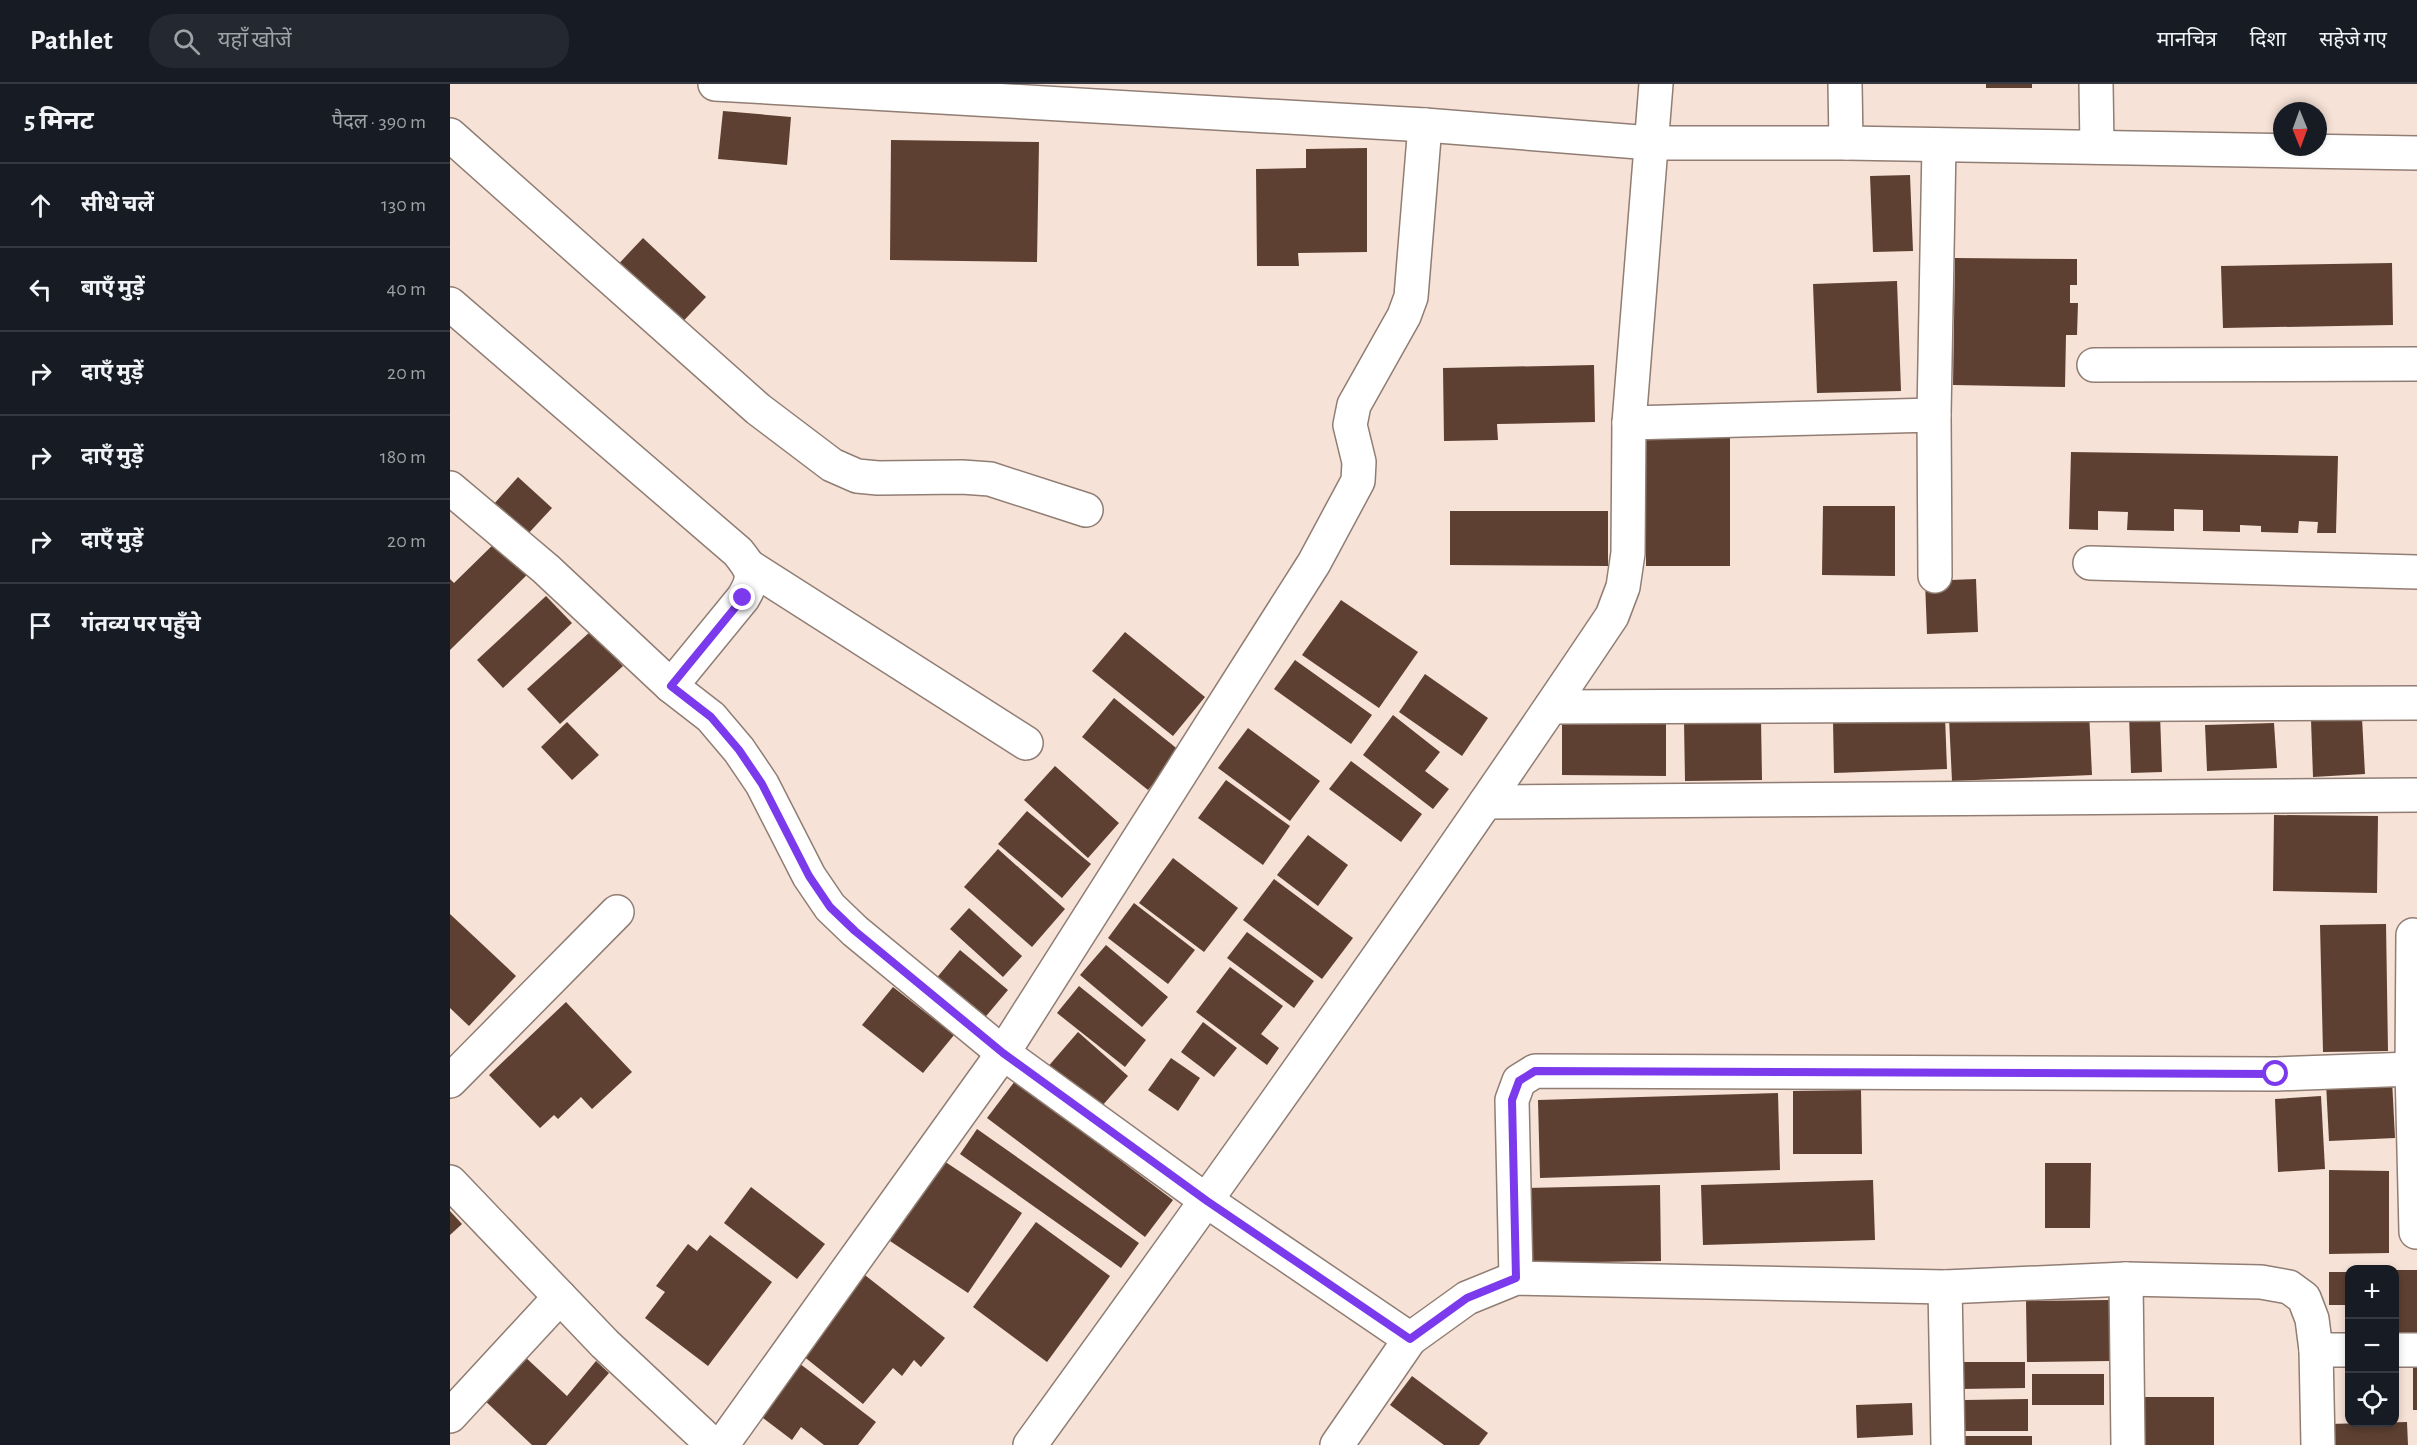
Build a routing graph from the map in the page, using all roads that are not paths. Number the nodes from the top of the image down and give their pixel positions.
1 (715, 84) edge
2 (1656, 84) edge
3 (1845, 84) edge
4 (2096, 84) edge
5 (1425, 126) junction
6 (450, 135) edge
7 (1651, 143) junction
8 (1846, 143) junction
9 (1939, 145) junction
10 (2097, 147) junction
11 (2417, 153) edge
12 (450, 304) edge
13 (2417, 364) edge
14 (2094, 365) dead end
15 (1934, 415) junction
16 (1629, 423) junction
17 (450, 488) edge
18 (1086, 510) dead end
19 (2090, 563) dead end
20 (750, 567) junction
21 (2417, 572) edge
22 (1935, 576) dead end
23 (671, 686) junction
24 (2417, 703) edge
25 (1551, 707) junction
26 (1026, 743) dead end
27 (2417, 795) edge
28 (1486, 802) junction
29 (617, 912) dead end
30 (2413, 934) dead end
31 (1003, 1053) junction
32 (2415, 1069) edge
33 (450, 1081) edge
34 (450, 1182) edge
35 (1207, 1201) junction
36 (2416, 1232) edge
37 (1516, 1278) junction
38 (2126, 1279) junction
39 (1945, 1287) junction
40 (560, 1297) junction
41 (1410, 1339) junction
42 (2316, 1350) junction
43 (2345, 1350) edge
44 (2399, 1350) edge
45 (2417, 1350) edge
46 (450, 1416) edge
47 (713, 1445) edge
48 (722, 1445) edge
49 (1030, 1445) edge
50 (1337, 1445) edge
51 (1948, 1445) edge
52 (2128, 1445) edge
53 (2318, 1445) edge

1 - 5 street
2 - 7 street
3 - 8 street
4 - 10 street
5 - 7 street
5 - 31 street
6 - 18 street
7 - 8 street
7 - 16 street
8 - 9 street
9 - 10 street
9 - 15 street
10 - 11 street
12 - 20 street
13 - 14 street
15 - 16 street
15 - 22 street
16 - 25 street
17 - 23 street
19 - 21 street
20 - 23 street
20 - 26 street
23 - 31 street
24 - 25 street
25 - 28 street
27 - 28 street
28 - 35 street
29 - 33 street
30 - 32 street
31 - 35 street
31 - 48 street
32 - 36 street
32 - 37 street
34 - 40 street
35 - 41 street
35 - 49 street
37 - 39 street
37 - 41 street
38 - 39 street
38 - 42 street
38 - 52 street
39 - 51 street
40 - 46 street
40 - 47 street
41 - 50 street
42 - 43 street
42 - 53 street
44 - 45 street

